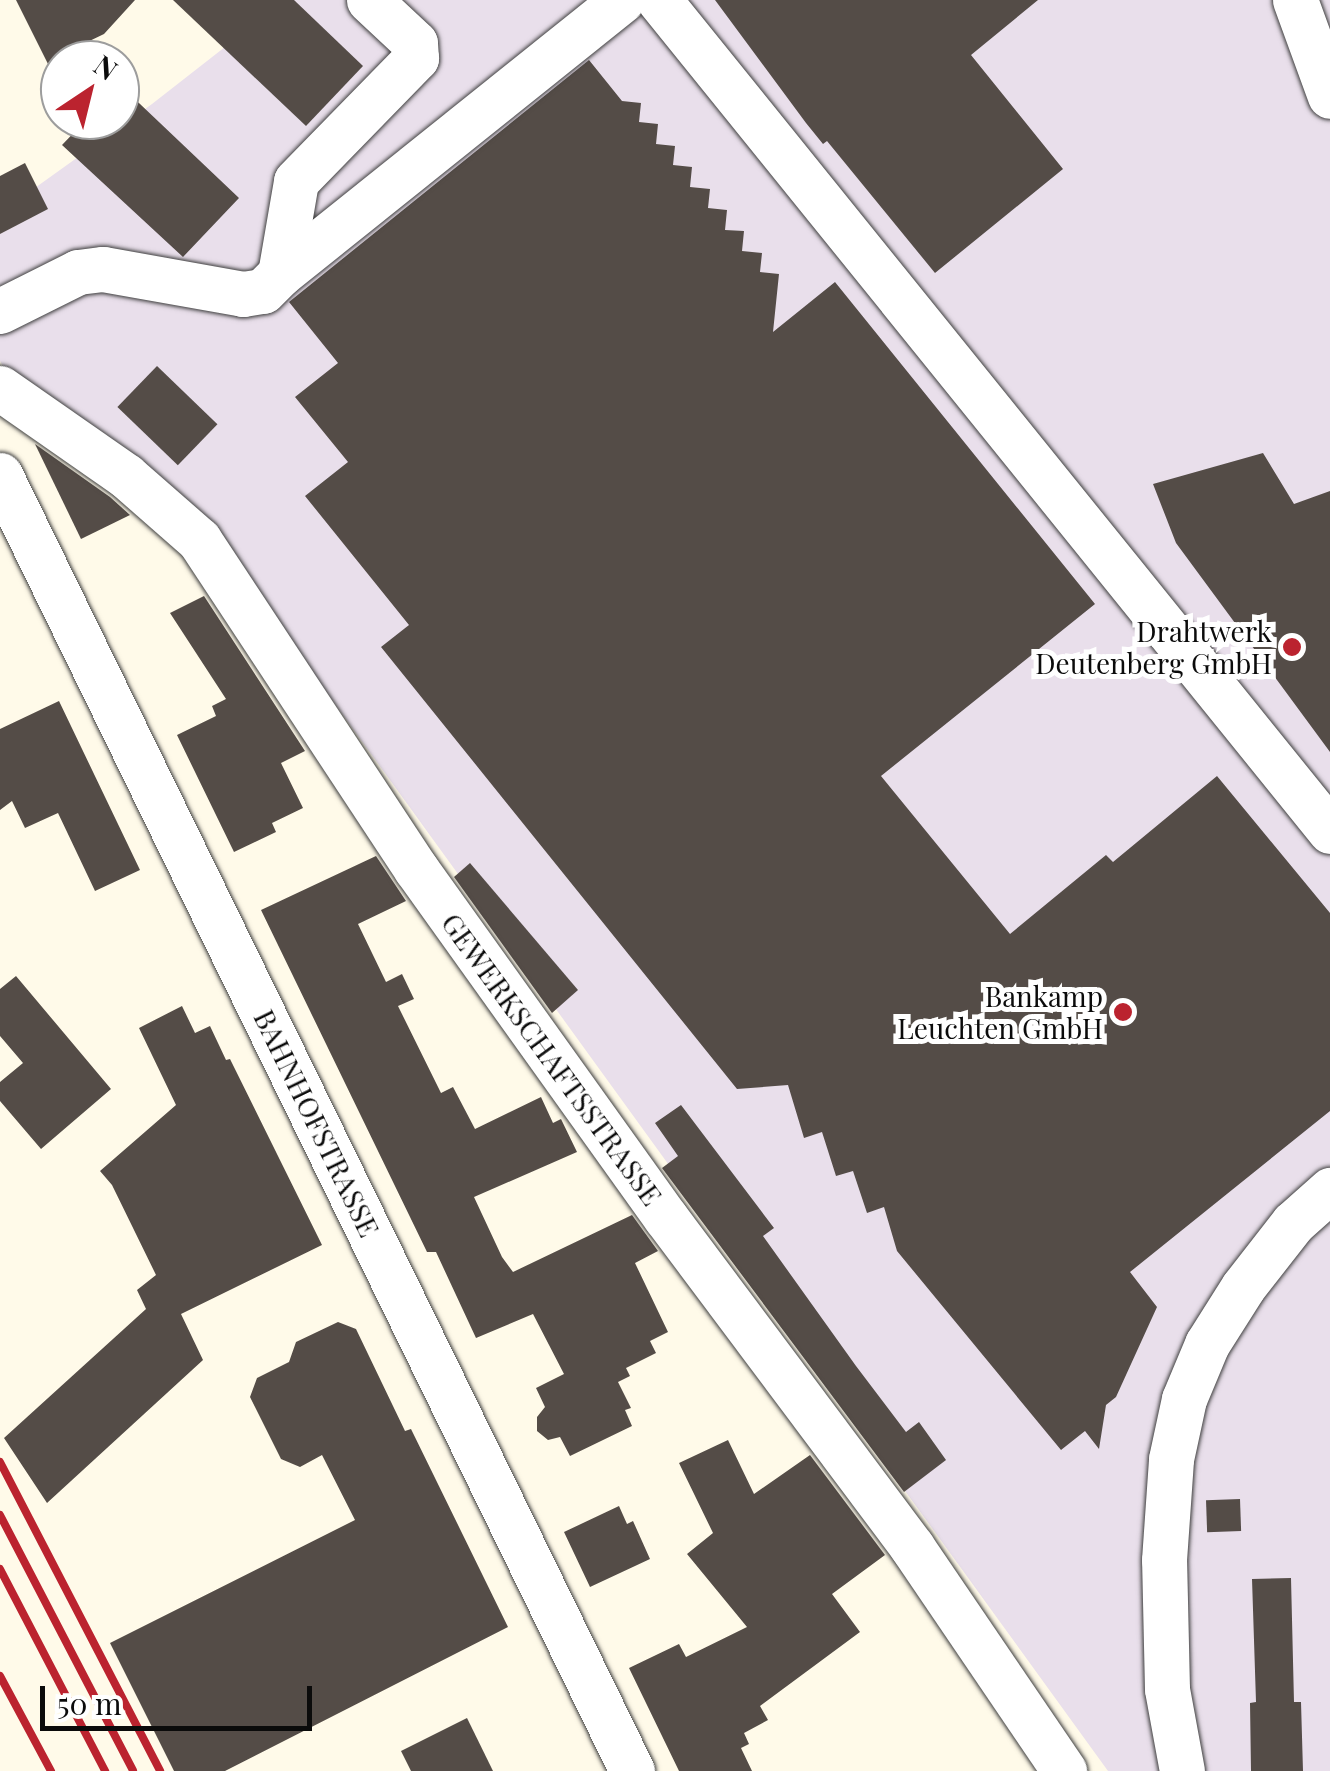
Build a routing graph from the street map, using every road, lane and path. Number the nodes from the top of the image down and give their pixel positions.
1 (369, 0) edge
2 (622, 0) edge
3 (659, 0) edge
4 (1294, 0) edge
5 (1330, 96) edge
6 (280, 274) junction
7 (0, 311) edge
8 (0, 388) edge
9 (0, 475) edge
10 (1330, 831) edge
11 (1330, 1190) edge
12 (632, 1771) edge
13 (1064, 1771) edge
14 (1182, 1771) edge

1 - 6 street
2 - 6 street
3 - 10 street
4 - 5 street
6 - 7 street
8 - 13 street, GEWERKSCHAFTSSTRASSE
9 - 12 street, BAHNHOFSTRASSE
11 - 14 street

